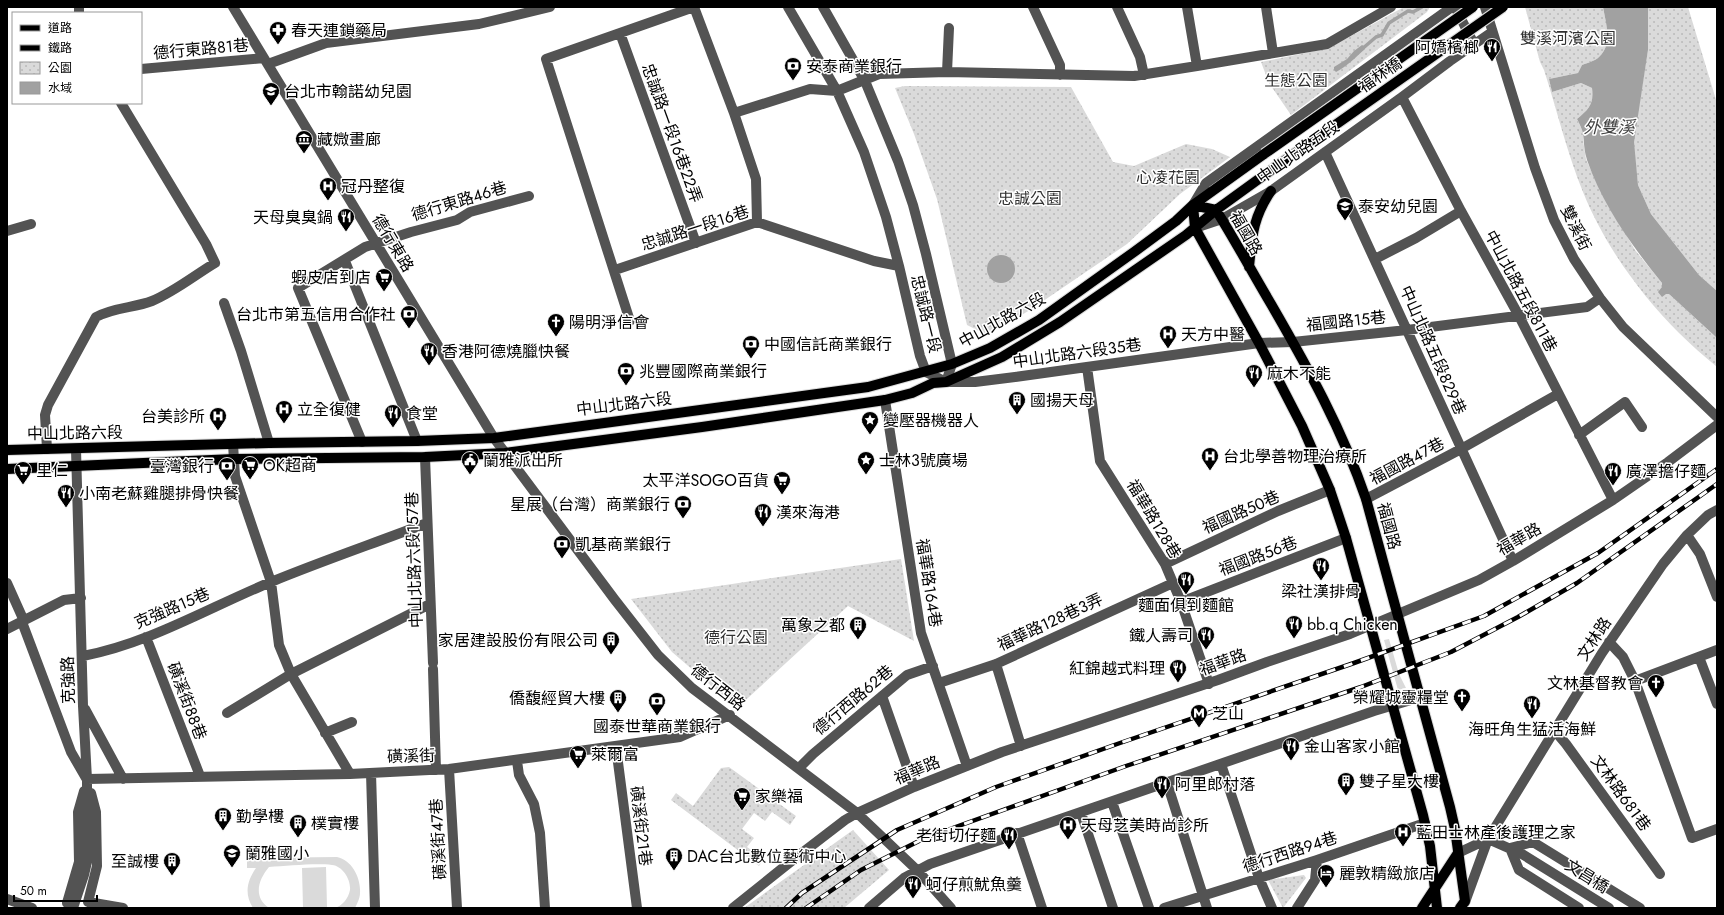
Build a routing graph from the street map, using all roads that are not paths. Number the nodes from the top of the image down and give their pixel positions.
1 (233, 7) edge
2 (550, 7) edge
3 (788, 7) edge
4 (823, 7) edge
5 (1032, 7) edge
6 (1117, 7) edge
7 (1187, 7) edge
8 (1266, 7) edge
9 (1391, 7) edge
10 (1452, 7) edge
11 (1455, 7) edge
12 (1473, 7) edge
13 (1485, 7) edge
14 (1503, 7) edge
15 (949, 28) dead end
16 (1492, 32) junction
17 (620, 33) junction
18 (1474, 44) junction
19 (1273, 53) junction
20 (266, 61) junction
21 (1196, 66) junction
22 (142, 69) edge
23 (948, 72) junction
24 (1060, 75) junction
25 (1144, 75) junction
26 (865, 81) junction
27 (837, 91) junction
28 (1402, 97) junction
29 (122, 104) edge
30 (734, 113) junction
31 (1326, 152) junction
32 (1264, 154) joint
33 (1274, 168) joint
34 (1271, 191) junction
35 (529, 196) dead end
36 (1193, 205) junction
37 (1216, 210) junction
38 (1461, 211) junction
39 (1222, 219) junction
40 (757, 222) junction
41 (31, 224) dead end
42 (1195, 228) junction
43 (7, 231) edge
44 (376, 243) junction
45 (696, 243) junction
46 (1375, 259) junction
47 (345, 260) junction
48 (899, 266) junction
49 (1249, 267) junction
50 (615, 270) junction
51 (1600, 298) junction
52 (224, 303) dead end
53 (1519, 316) junction
54 (630, 321) dead end
55 (1407, 330) junction
56 (1293, 342) junction
57 (1259, 343) junction
58 (952, 364) junction
59 (1087, 367) junction
60 (926, 372) junction
61 (946, 382) junction
62 (1558, 394) junction
63 (885, 400) junction
64 (1717, 417) edge
65 (1717, 425) edge
66 (1642, 426) dead end
67 (1579, 435) junction
68 (494, 438) junction
69 (418, 441) junction
70 (269, 442) junction
71 (362, 442) junction
72 (233, 444) junction
73 (47, 449) junction
74 (76, 449) junction
75 (1461, 449) junction
76 (7, 450) edge
77 (505, 453) junction
78 (425, 457) junction
79 (234, 459) junction
80 (77, 467) junction
81 (7, 469) edge
82 (1330, 490) junction
83 (1366, 499) junction
84 (1613, 500) junction
85 (1717, 510) edge
86 (427, 523) junction
87 (1687, 535) junction
88 (1346, 538) junction
89 (1513, 561) junction
90 (1165, 564) junction
91 (271, 582) junction
92 (7, 583) edge
93 (1173, 583) junction
94 (1717, 597) edge
95 (81, 598) junction
96 (1180, 602) junction
97 (430, 604) junction
98 (1398, 614) junction
99 (23, 621) junction
100 (1370, 626) junction
101 (7, 629) edge
102 (146, 636) junction
103 (1609, 642) junction
104 (1717, 650) edge
105 (83, 656) junction
106 (1699, 656) junction
107 (996, 664) junction
108 (933, 666) junction
109 (291, 674) junction
110 (1635, 681) junction
111 (938, 683) junction
112 (1209, 684) junction
113 (882, 696) junction
114 (1421, 697) junction
115 (1717, 704) edge
116 (83, 706) junction
117 (1393, 706) junction
118 (227, 713) dead end
119 (730, 715) junction
120 (352, 722) dead end
121 (1555, 731) junction
122 (325, 733) junction
123 (1021, 746) junction
124 (616, 747) junction
125 (517, 761) junction
126 (1221, 764) junction
127 (967, 766) junction
128 (799, 768) junction
129 (449, 769) junction
130 (436, 770) junction
131 (371, 773) junction
132 (350, 774) junction
133 (200, 776) junction
134 (87, 779) junction
135 (123, 779) junction
136 (1167, 783) junction
137 (914, 787) junction
138 (1112, 802) junction
139 (857, 813) junction
140 (1081, 813) junction
141 (1425, 823) junction
142 (1716, 832) edge
143 (1017, 834) junction
144 (1488, 838) junction
145 (1510, 848) junction
146 (1458, 853) junction
147 (1316, 860) junction
148 (918, 871) junction
149 (1660, 874) dead end
150 (1259, 878) junction
151 (1435, 888) junction
152 (1204, 896) junction
153 (7, 899) edge
154 (70, 906) edge
155 (1463, 906) edge
156 (32, 908) edge
157 (123, 908) edge
158 (375, 908) edge
159 (457, 908) edge
160 (545, 908) edge
161 (637, 908) edge
162 (733, 908) edge
163 (869, 908) edge
164 (951, 908) edge
165 (1042, 908) edge
166 (1113, 908) edge
167 (1149, 908) edge
168 (1164, 908) edge
169 (1207, 908) edge
170 (1272, 908) edge
171 (1297, 908) edge
172 (1422, 908) edge
173 (1437, 908) edge
174 (1579, 908) edge
175 (1609, 908) edge
176 (1640, 908) edge

1 - 20 street, 德行東路
2 - 20 street, 德行東路81巷
3 - 27 street, 忠誠路一段
4 - 26 street, 忠誠路一段
5 - 24 street
6 - 25 street
7 - 21 street
8 - 19 street
9 - 19 street
10 - 36 street, 中山北路五段
11 - 18 street
12 - 32 main road, 福林橋, bridge
13 - 16 street, 雙溪街
14 - 33 main road, 福林橋, bridge
15 - 23 street
16 - 18 street, 中山北路五段
16 - 51 street, 雙溪街
17 - 30 street
17 - 45 street, 忠誠路一段16巷22弄
17 - 50 street
18 - 28 street, 中山北路五段
19 - 21 street
20 - 22 street, 德行東路81巷
20 - 44 street, 德行東路
21 - 25 street
23 - 24 street
23 - 26 street
24 - 25 street
26 - 27 street
26 - 58 street, 忠誠路一段
27 - 30 street
27 - 48 street, 忠誠路一段
28 - 31 street, 中山北路五段
28 - 38 street, 中山北路五段811巷
29 - 73 street
30 - 40 street
31 - 34 street, 中山北路五段
31 - 46 street, 中山北路五段829巷
32 - 36 main road, 中山北路五段
33 - 37 main road, 中山北路五段
34 - 39 street, 中山北路五段
34 - 49 main road
35 - 44 street, 德行東路46巷
36 - 37 main road, 福國路
36 - 42 main road
36 - 58 main road, 中山北路六段
37 - 39 main road, 福國路
37 - 42 main road, 中山北路五段
38 - 46 street
38 - 53 street, 中山北路五段811巷
39 - 42 street, 中山北路五段
39 - 49 main road, 福國路
40 - 45 street, 忠誠路一段16巷
40 - 48 street, 忠誠路一段16巷
41 - 43 street
42 - 57 main road
42 - 61 main road, 中山北路六段
44 - 47 street, 德行東路46巷
44 - 68 street, 德行東路
45 - 50 street, 忠誠路一段16巷
46 - 55 street, 中山北路五段829巷
47 - 69 street
47 - 71 street, 德行東路46巷
48 - 60 street, 忠誠路一段
49 - 56 main road, 福國路
50 - 54 street
51 - 53 street, 福國路15巷
51 - 64 street, 雙溪街
52 - 70 street
53 - 55 street, 福國路15巷
53 - 62 street, 中山北路五段811巷
55 - 56 street, 福國路15巷
55 - 75 street, 中山北路五段829巷
56 - 57 street, 福國路15巷
56 - 83 main road, 福國路
57 - 59 street, 中山北路六段35巷
57 - 82 main road
58 - 60 main road, 中山北路六段
58 - 61 street, 忠誠路一段
59 - 61 street, 中山北路六段35巷
59 - 90 street, 福華路128巷
60 - 61 street, 忠誠路一段
60 - 68 main road, 中山北路六段
61 - 63 main road, 中山北路六段
62 - 67 street, 中山北路五段811巷
62 - 75 street, 福國路47巷
63 - 77 main road, 中山北路六段
63 - 108 street, 福華路164巷
65 - 84 street, 福華路
66 - 67 street
67 - 84 street, 中山北路五段811巷
68 - 69 main road, 中山北路六段
68 - 77 street, 德行東路
69 - 71 main road, 中山北路六段
70 - 71 main road, 中山北路六段
70 - 72 main road, 中山北路六段
72 - 74 main road, 中山北路六段
72 - 79 street
73 - 74 main road, 中山北路六段
73 - 76 main road, 中山北路六段
74 - 80 street, 克強路
75 - 83 street, 福國路47巷
75 - 89 street, 中山北路五段829巷
77 - 78 main road, 中山北路六段
77 - 119 street, 德行西路
78 - 79 main road, 中山北路六段
78 - 86 street, 中山北路六段157巷
79 - 80 main road, 中山北路六段
79 - 91 street
80 - 81 main road, 中山北路六段
80 - 95 street, 克強路
82 - 88 main road
82 - 90 street, 福國路50巷
83 - 98 main road, 福國路
84 - 89 street, 福華路
85 - 87 street, 文林路
86 - 91 street, 克強路15巷
86 - 97 street, 中山北路六段157巷
87 - 94 street
87 - 103 street, 文林路
88 - 96 street, 福國路56巷
88 - 100 main road
89 - 98 street, 福華路
90 - 93 street, 福華路128巷
91 - 102 street, 克強路15巷
91 - 109 street
92 - 99 street
93 - 96 street, 福華路128巷
93 - 107 street, 福華路128巷3弄
95 - 99 street
95 - 105 street, 克強路
96 - 112 street, 福華路128巷
97 - 109 street
97 - 130 street, 中山北路六段157巷
98 - 100 street, 福華路
98 - 114 main road, 福國路
99 - 101 street
99 - 134 street
100 - 112 street, 福華路
100 - 117 main road
102 - 105 street, 克強路15巷
102 - 133 street, 磺溪街88巷
103 - 110 street
103 - 121 street, 文林路
104 - 106 street
105 - 116 street, 克強路
106 - 110 street
106 - 115 street
107 - 111 street, 福華路128巷3弄
107 - 123 street
108 - 111 street, 福華路164巷
108 - 113 street, 德行西路62巷
109 - 118 street
109 - 122 street
110 - 142 street
111 - 127 street, 福華路164巷
112 - 123 street, 福華路
113 - 128 street, 德行西路62巷
113 - 137 street
114 - 117 street
114 - 146 main road, 福國路
116 - 134 street, 克強路
116 - 135 street
117 - 126 street
117 - 141 main road
119 - 124 street, 磺溪街
119 - 128 street, 德行西路
120 - 122 street
121 - 144 street, 文林路
121 - 149 street, 文林路681巷
122 - 132 street
123 - 127 street, 福華路
124 - 125 street, 磺溪街
124 - 161 street, 磺溪街21巷
125 - 129 street, 磺溪街
125 - 160 street
126 - 136 street
126 - 150 street
127 - 137 street, 福華路
128 - 139 street, 德行西路
129 - 130 street, 磺溪街
129 - 159 street, 磺溪街47巷
130 - 131 street, 磺溪街
131 - 132 street, 磺溪街
131 - 158 street
132 - 133 street, 磺溪街
133 - 135 street, 磺溪街
134 - 135 street, 磺溪街
134 - 154 street, 克強路
134 - 157 street
136 - 138 street
136 - 152 street
137 - 139 street, 福華路
138 - 140 street
138 - 167 street
139 - 148 street, 德行西路
139 - 162 street, 福華路
140 - 143 street
140 - 166 street
141 - 147 street, 德行西路94巷
141 - 151 main road
143 - 148 street
143 - 165 street
144 - 145 street, 文昌橋
144 - 146 street
144 - 155 street, 文林路
145 - 174 street
145 - 175 street, 文昌橋
145 - 176 street
146 - 151 main road
146 - 155 main road, 福國路
147 - 150 street, 德行西路94巷
147 - 171 street
148 - 163 street
148 - 164 street, 德行西路
150 - 152 street, 德行西路94巷
150 - 170 street
151 - 172 main road
151 - 173 main road
152 - 168 street, 德行西路94巷
152 - 169 street
153 - 156 street

